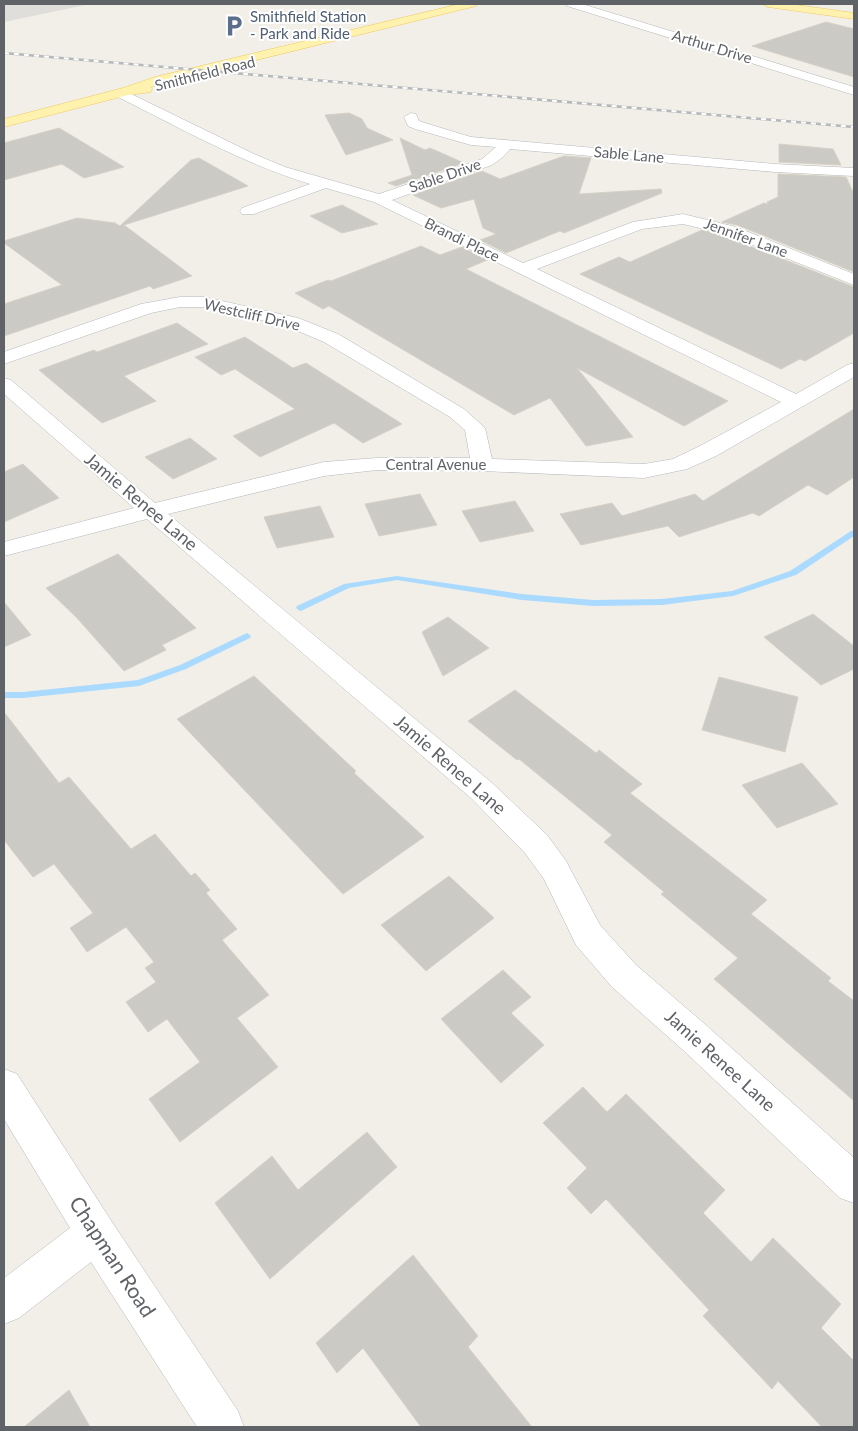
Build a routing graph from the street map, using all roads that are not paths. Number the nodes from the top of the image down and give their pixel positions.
1 (472, 4) edge
2 (571, 4) edge
3 (768, 4) edge
4 (817, 4) edge
5 (854, 9) edge
6 (854, 16) edge
7 (854, 91) edge
8 (125, 92) junction
9 (411, 117) dead end
10 (4, 123) edge
11 (506, 144) junction
12 (854, 172) edge
13 (326, 183) junction
14 (379, 199) junction
15 (248, 211) dead end
16 (522, 269) junction
17 (854, 280) edge
18 (4, 358) edge
19 (854, 369) edge
20 (4, 384) edge
21 (797, 402) junction
22 (482, 465) junction
23 (151, 511) junction
24 (4, 549) edge
25 (4, 1086) edge
26 (854, 1184) edge
27 (96, 1233) junction
28 (4, 1303) edge
29 (222, 1427) edge

1 - 8 main road, Smithfield Road
2 - 7 street, Arthur Drive
3 - 6 main road
4 - 5 main road
8 - 10 main road, Smithfield Road
8 - 13 street, Brandi Place
9 - 11 street, Sable Lane
11 - 12 street, Sable Lane
11 - 14 street, Sable Drive
13 - 14 street, Brandi Place
13 - 15 street
14 - 16 street, Brandi Place
16 - 17 street, Jennifer Lane
16 - 21 street, Brandi Place
18 - 22 street, Westcliff Drive
19 - 21 street, Central Avenue
20 - 23 street, Jamie Renee Lane
21 - 22 street, Central Avenue
22 - 23 street, Central Avenue
23 - 24 street, Central Avenue
23 - 26 street, Jamie Renee Lane
25 - 27 street, Chapman Road
27 - 28 street
27 - 29 street, Chapman Road

